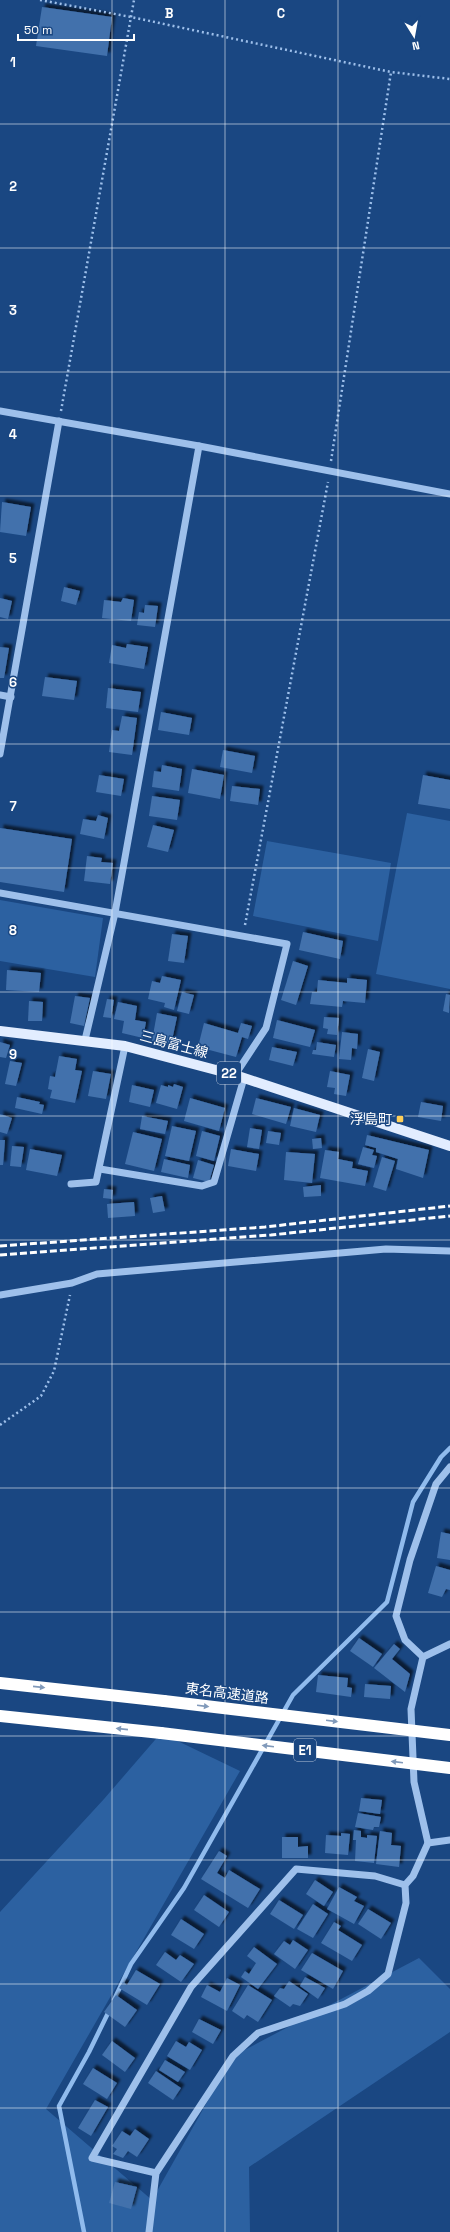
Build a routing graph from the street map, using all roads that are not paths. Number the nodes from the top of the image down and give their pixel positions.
1 (0, 411) edge
2 (59, 421) junction
3 (199, 446) junction
4 (450, 494) edge
5 (0, 694) edge
6 (11, 696) junction
7 (0, 754) edge
8 (0, 893) edge
9 (115, 913) junction
10 (0, 1031) edge
11 (86, 1040) junction
12 (125, 1046) junction
13 (239, 1076) junction
14 (450, 1146) edge
15 (100, 1169) junction
16 (71, 1184) dead end
17 (450, 1250) edge
18 (0, 1295) edge
19 (450, 1467) edge
20 (450, 1644) edge
21 (423, 1657) junction
22 (0, 1683) edge
23 (0, 1716) edge
24 (450, 1735) edge
25 (450, 1768) edge
26 (450, 1840) edge
27 (428, 1843) junction
28 (405, 1885) junction
29 (156, 2173) junction
30 (150, 2232) edge

1 - 2 street
2 - 3 street
2 - 6 street
3 - 4 street
3 - 9 street
5 - 6 street
6 - 7 street
8 - 9 street
9 - 11 street
9 - 13 street
10 - 11 main road, 三島富士線 / 22
11 - 12 main road, 三島富士線 / 22
12 - 13 main road, 三島富士線 / 22
12 - 15 street
13 - 14 main road, 三島富士線 / 22
13 - 15 street
15 - 16 street
17 - 18 street
19 - 21 street
20 - 21 street
21 - 27 street
22 -> 24 highway, 東名高速道路 / E1, bridge
25 -> 23 highway, E1, bridge
26 - 27 street
27 - 28 street
28 - 29 street
28 - 29 street
29 - 30 street

